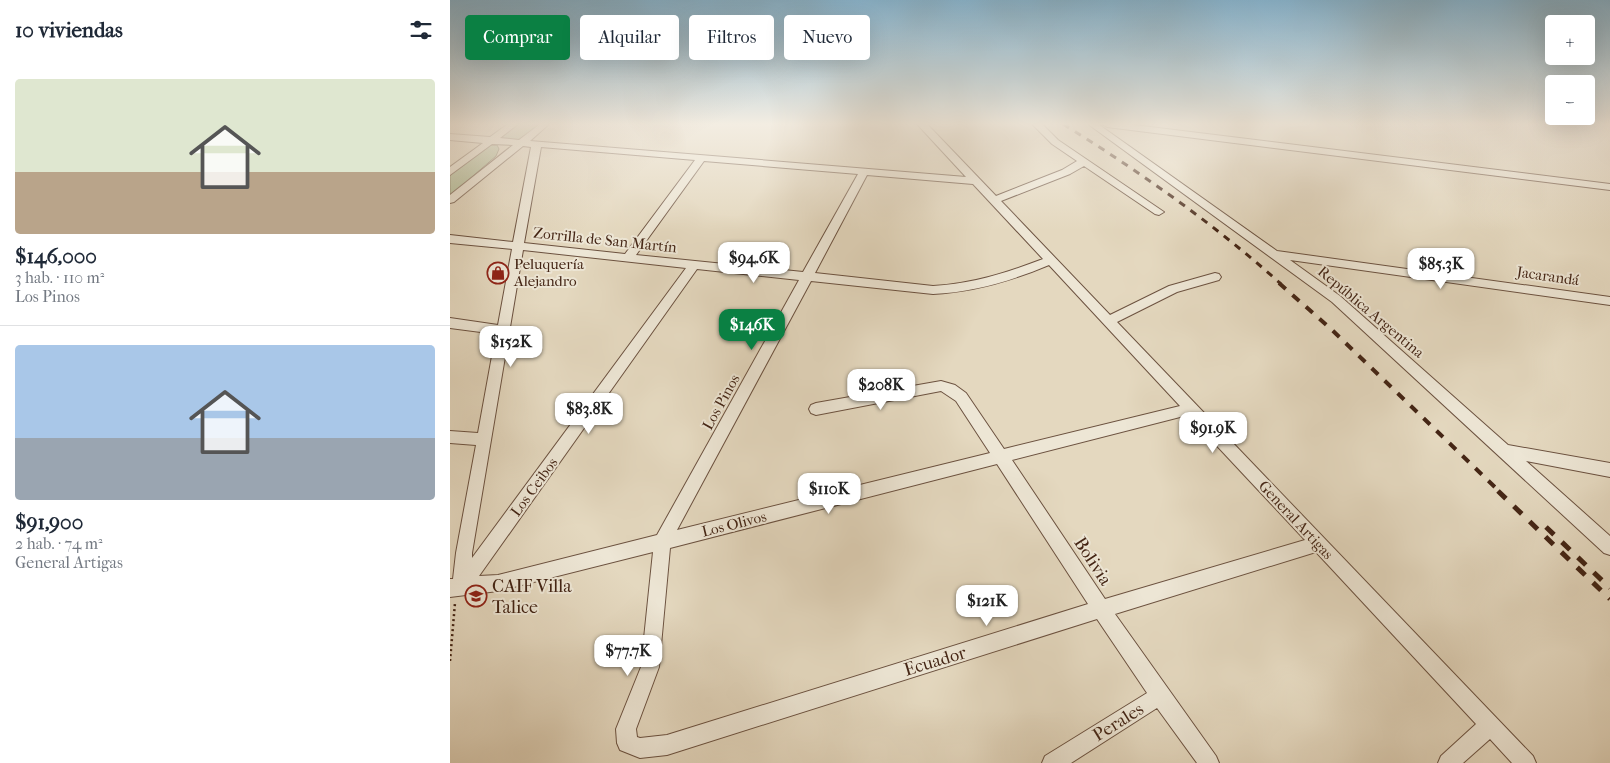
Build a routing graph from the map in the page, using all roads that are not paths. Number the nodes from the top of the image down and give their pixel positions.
1 (701, 159) edge
2 (466, 160) edge
3 (498, 160) edge
4 (534, 160) edge
5 (709, 160) edge
6 (956, 160) edge
7 (1080, 160) edge
8 (1142, 160) edge
9 (1391, 160) edge
10 (1083, 162) junction
11 (450, 172) edge
12 (864, 172) junction
13 (977, 181) junction
14 (1610, 187) edge
15 (450, 200) edge
16 (994, 200) junction
17 (1159, 212) dead end
18 (450, 239) edge
19 (518, 246) junction
20 (1273, 254) junction
21 (628, 258) junction
22 (1051, 260) junction
23 (694, 265) junction
24 (809, 276) junction
25 (1215, 277) dead end
26 (1610, 301) edge
27 (1108, 321) junction
28 (450, 324) edge
29 (504, 330) junction
30 (816, 408) dead end
31 (1192, 409) junction
32 (450, 437) edge
33 (483, 440) junction
34 (1504, 450) junction
35 (1001, 456) junction
36 (1610, 470) edge
37 (662, 542) junction
38 (1318, 544) junction
39 (1610, 547) edge
40 (456, 587) edge
41 (1100, 609) junction
42 (1159, 696) junction
43 (1490, 725) junction
44 (1052, 763) edge
45 (1209, 763) edge
46 (1448, 763) edge
47 (1526, 763) edge

1 - 21 street
2 - 11 street
3 - 15 street
4 - 19 street
5 - 12 street
6 - 13 street, General Artigas
7 - 10 street
8 - 20 street, República Argentina
9 - 14 street
10 - 16 street
10 - 17 street
12 - 13 street
12 - 24 street, Los Pinos
13 - 16 street, General Artigas
16 - 22 street, General Artigas
18 - 19 street, Zorrilla de San Martín
19 - 21 street, Zorrilla de San Martín
19 - 29 street
20 - 26 street, Jacarandá
20 - 34 street, República Argentina
21 - 23 street, Zorrilla de San Martín
22 - 24 street, Zorrilla de San Martín
22 - 27 street, General Artigas
23 - 24 street, Zorrilla de San Martín
23 - 40 street, Los Ceibos
24 - 37 street, Los Pinos
25 - 27 street
27 - 31 street, General Artigas
28 - 29 street
29 - 33 street
30 - 35 street, Bolivia
31 - 35 street, Los Olivos
31 - 38 street, General Artigas
32 - 33 street
33 - 40 street
34 - 36 street
34 - 39 street, República Argentina
35 - 37 street, Los Olivos
35 - 41 street, Bolivia
37 - 40 street, Los Olivos
37 - 41 street, Ecuador
38 - 41 street, Ecuador
38 - 43 street, General Artigas
41 - 42 street, Bolivia
42 - 44 street, Perales
42 - 45 street, Bolivia
43 - 46 street
43 - 47 street, General Artigas

